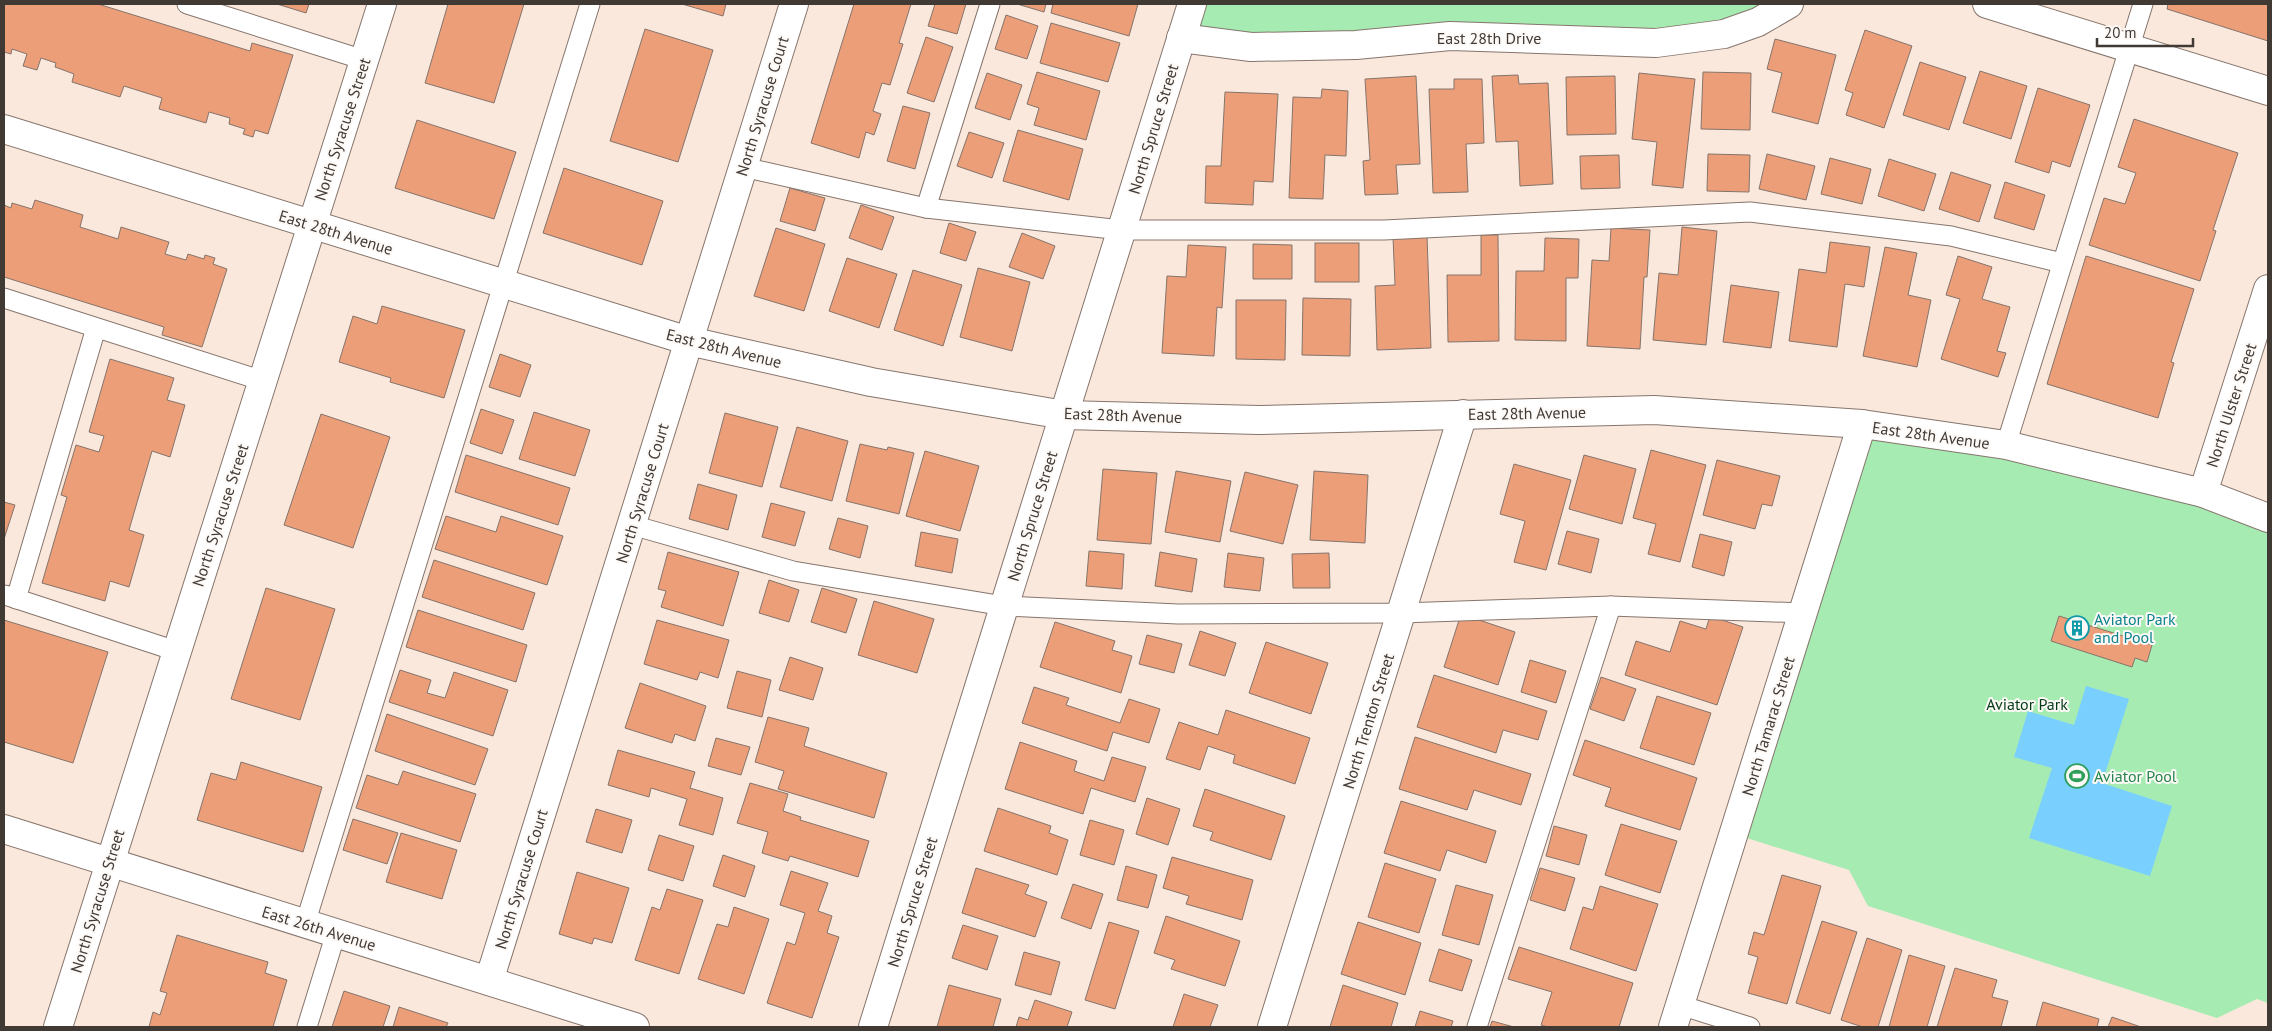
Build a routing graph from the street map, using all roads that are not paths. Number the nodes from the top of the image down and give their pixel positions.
1 (382, 4) edge
2 (590, 4) edge
3 (794, 4) edge
4 (990, 4) edge
5 (1192, 4) edge
6 (1789, 4) edge
7 (1987, 4) edge
8 (2143, 4) edge
9 (195, 5) edge
10 (1181, 38) junction
11 (2129, 48) junction
12 (364, 60) junction
13 (2268, 91) edge
14 (4, 129) edge
15 (743, 167) junction
16 (926, 208) junction
17 (311, 225) junction
18 (1121, 230) junction
19 (2062, 263) junction
20 (503, 284) junction
21 (2268, 289) edge
22 (4, 298) edge
23 (96, 328) junction
24 (689, 341) junction
25 (263, 381) junction
26 (1064, 414) junction
27 (1463, 414) junction
28 (1862, 424) junction
29 (2006, 445) junction
30 (2203, 493) junction
31 (2268, 518) edge
32 (632, 525) junction
33 (10, 597) edge
34 (1004, 606) junction
35 (1611, 606) junction
36 (1401, 612) junction
37 (1803, 613) junction
38 (176, 651) junction
39 (4, 829) edge
40 (110, 862) junction
41 (305, 924) junction
42 (336, 933) junction
43 (489, 981) junction
44 (1676, 1016) edge
45 (58, 1027) edge
46 (307, 1027) edge
47 (635, 1027) edge
48 (873, 1027) edge
49 (1272, 1027) edge
50 (1477, 1027) edge
51 (1750, 1027) edge

1 - 12 street, North Syracuse Street
2 - 20 lane
3 - 15 street, North Syracuse Court
4 - 16 lane
5 - 10 street, North Spruce Street
6 - 10 street, East 28th Drive
7 - 11 street
8 - 11 lane
9 - 12 lane
10 - 18 street, North Spruce Street
11 - 13 street
11 - 19 lane
12 - 17 street, North Syracuse Street
14 - 17 street, East 28th Avenue
15 - 16 lane
15 - 24 street, North Syracuse Court
16 - 18 lane
17 - 20 street, East 28th Avenue
17 - 25 street, North Syracuse Street
18 - 19 lane
18 - 26 street, North Spruce Street
19 - 29 lane
20 - 24 street, East 28th Avenue
20 - 41 lane
21 - 30 street, North Ulster Street
22 - 23 lane
23 - 25 lane
23 - 33 lane
24 - 26 street, East 28th Avenue
24 - 32 street, North Syracuse Court
25 - 38 street, North Syracuse Street
26 - 27 street, East 28th Avenue
26 - 34 street, North Spruce Street
27 - 28 street, East 28th Avenue
27 - 36 street, North Trenton Street
28 - 29 street, East 28th Avenue
28 - 37 street, North Tamarac Street
29 - 30 street, East 28th Avenue
30 - 31 street, East 28th Avenue
32 - 34 lane
32 - 43 street, North Syracuse Court
33 - 38 lane
34 - 36 lane
34 - 48 street, North Spruce Street
35 - 36 lane
35 - 37 lane
35 - 50 lane
36 - 49 street, North Trenton Street
37 - 44 street, North Tamarac Street
38 - 40 street, North Syracuse Street
39 - 40 street, East 26th Avenue
40 - 41 street, East 26th Avenue
40 - 45 street, North Syracuse Street
41 - 42 street, East 26th Avenue
42 - 43 street, East 26th Avenue
42 - 46 lane
43 - 47 street, East 26th Avenue
44 - 51 lane

